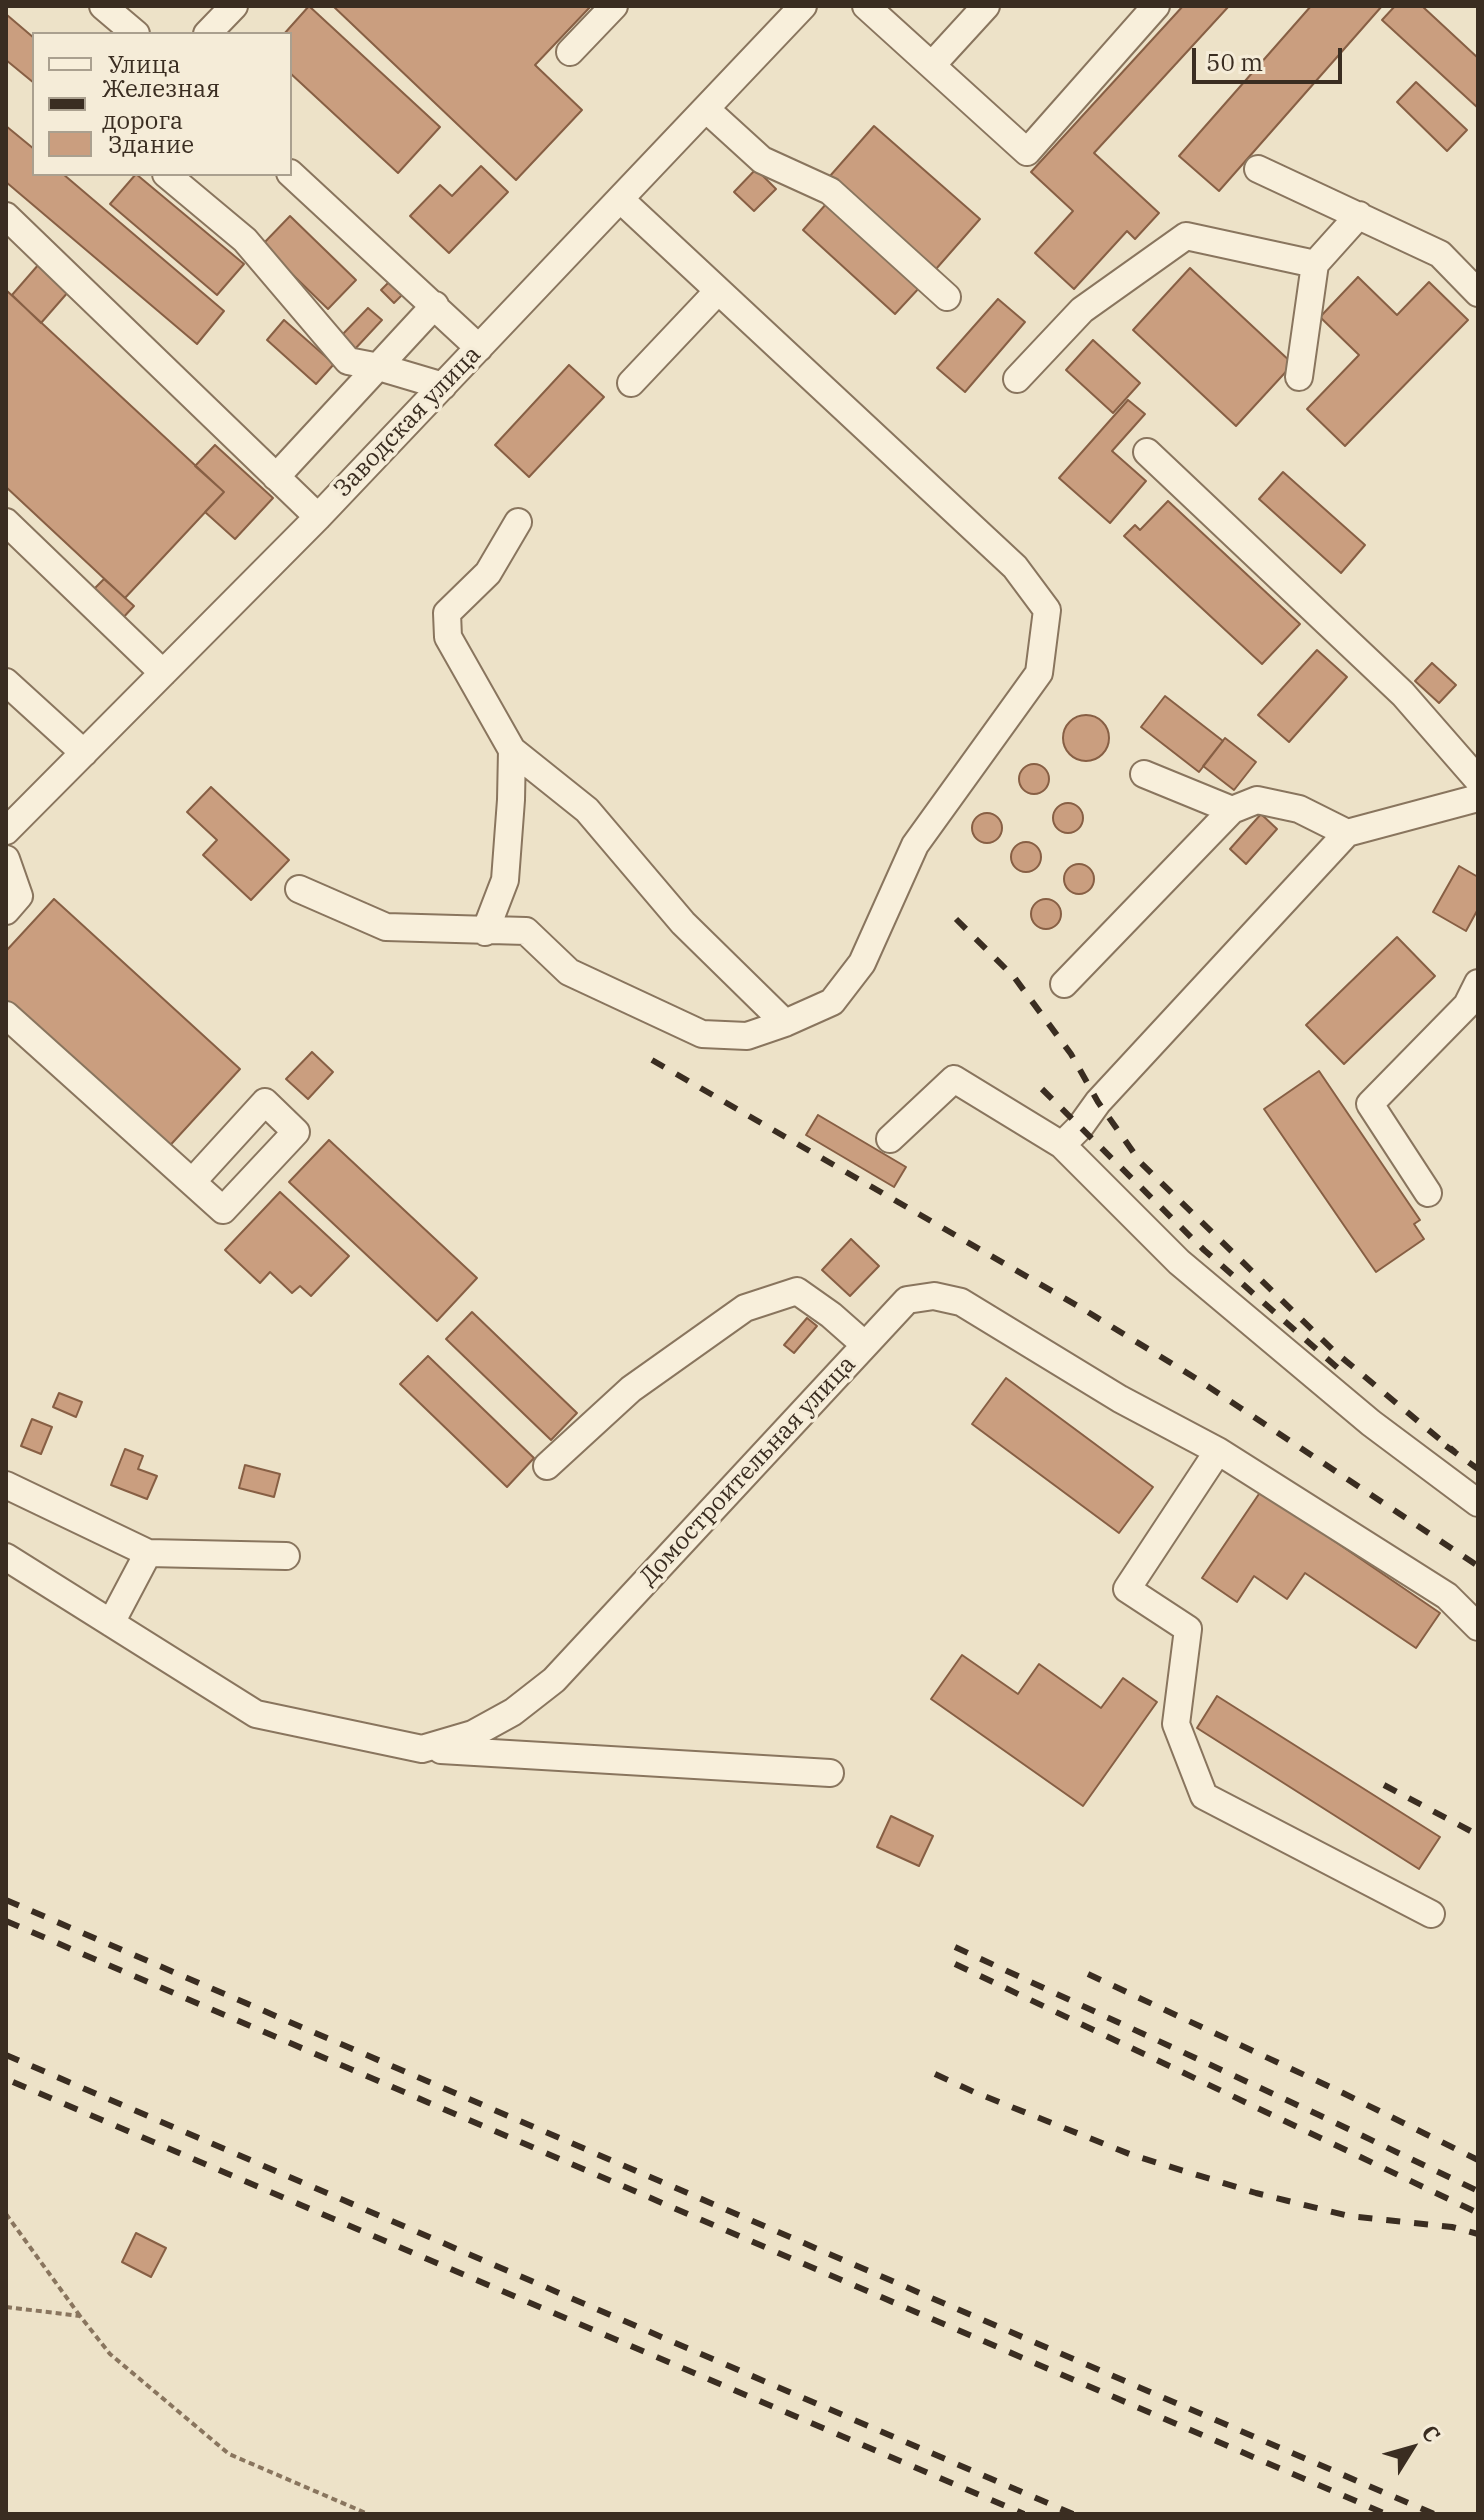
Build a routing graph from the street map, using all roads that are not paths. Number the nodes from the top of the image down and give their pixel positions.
1 (103, 6) edge
2 (234, 6) edge
3 (614, 6) edge
4 (803, 6) edge
5 (866, 6) edge
6 (986, 6) edge
7 (1156, 6) edge
8 (134, 32) edge
9 (209, 32) edge
10 (570, 52) dead end
11 (932, 65) junction
12 (706, 109) junction
13 (1258, 169) dead end
14 (292, 175) edge
15 (168, 176) edge
16 (620, 199) junction
17 (1359, 215) junction
18 (6, 216) edge
19 (1315, 264) junction
20 (718, 291) junction
21 (1478, 293) edge
22 (947, 297) dead end
23 (435, 305) junction
24 (479, 348) junction
25 (379, 367) junction
26 (1299, 377) dead end
27 (1017, 379) dead end
28 (631, 383) dead end
29 (443, 386) junction
30 (1147, 452) dead end
31 (276, 477) junction
32 (318, 517) junction
33 (6, 522) edge
34 (518, 522) dead end
35 (163, 673) junction
36 (6, 682) edge
37 (512, 750) junction
38 (84, 753) junction
39 (1144, 774) dead end
40 (1478, 780) edge
41 (1478, 798) edge
42 (1232, 810) junction
43 (6, 831) edge
44 (1347, 833) junction
45 (6, 859) edge
46 (299, 889) dead end
47 (6, 911) edge
48 (485, 932) junction
49 (1478, 983) edge
50 (1064, 984) dead end
51 (6, 1015) edge
52 (785, 1023) junction
53 (890, 1139) dead end
54 (1062, 1145) junction
55 (192, 1182) dead end
56 (1428, 1193) dead end
57 (865, 1345) junction
58 (1218, 1451) junction
59 (547, 1466) dead end
60 (6, 1485) edge
61 (1478, 1503) edge
62 (148, 1553) junction
63 (286, 1556) dead end
64 (6, 1557) edge
65 (111, 1623) junction
66 (1478, 1627) edge
67 (422, 1749) junction
68 (830, 1773) dead end
69 (1431, 1914) dead end

1 - 8 street
2 - 9 street
3 - 10 street
4 - 12 street, Заводская улица
5 - 11 street
6 - 11 street
7 - 11 street
12 - 16 street, Заводская улица
12 - 22 street
13 - 17 street
14 - 23 street
15 - 25 street
16 - 20 street
16 - 24 street, Заводская улица
17 - 19 street
17 - 21 street
18 - 31 street
19 - 26 street
19 - 27 street
20 - 28 street
20 - 52 street
23 - 24 street
23 - 25 street
24 - 29 street, Заводская улица
25 - 29 street
25 - 31 street
29 - 32 street, Заводская улица
30 - 40 street
31 - 32 street
32 - 35 street, Заводская улица
33 - 35 street
34 - 37 street
35 - 38 street, Заводская улица
36 - 38 street
37 - 48 street
37 - 52 street
38 - 43 street, Заводская улица
39 - 42 street
41 - 44 street
42 - 44 street
42 - 50 street
44 - 54 street
45 - 47 street
46 - 48 street
48 - 52 street
49 - 56 street
51 - 55 street
53 - 54 street
54 - 61 street
57 - 58 street, Домостроительная улица
57 - 59 street
57 - 67 street, Домостроительная улица
58 - 66 street, Домостроительная улица
58 - 69 street
60 - 62 street
62 - 63 street
62 - 65 street
64 - 65 street, Домостроительная улица
65 - 67 street, Домостроительная улица
67 - 68 street

